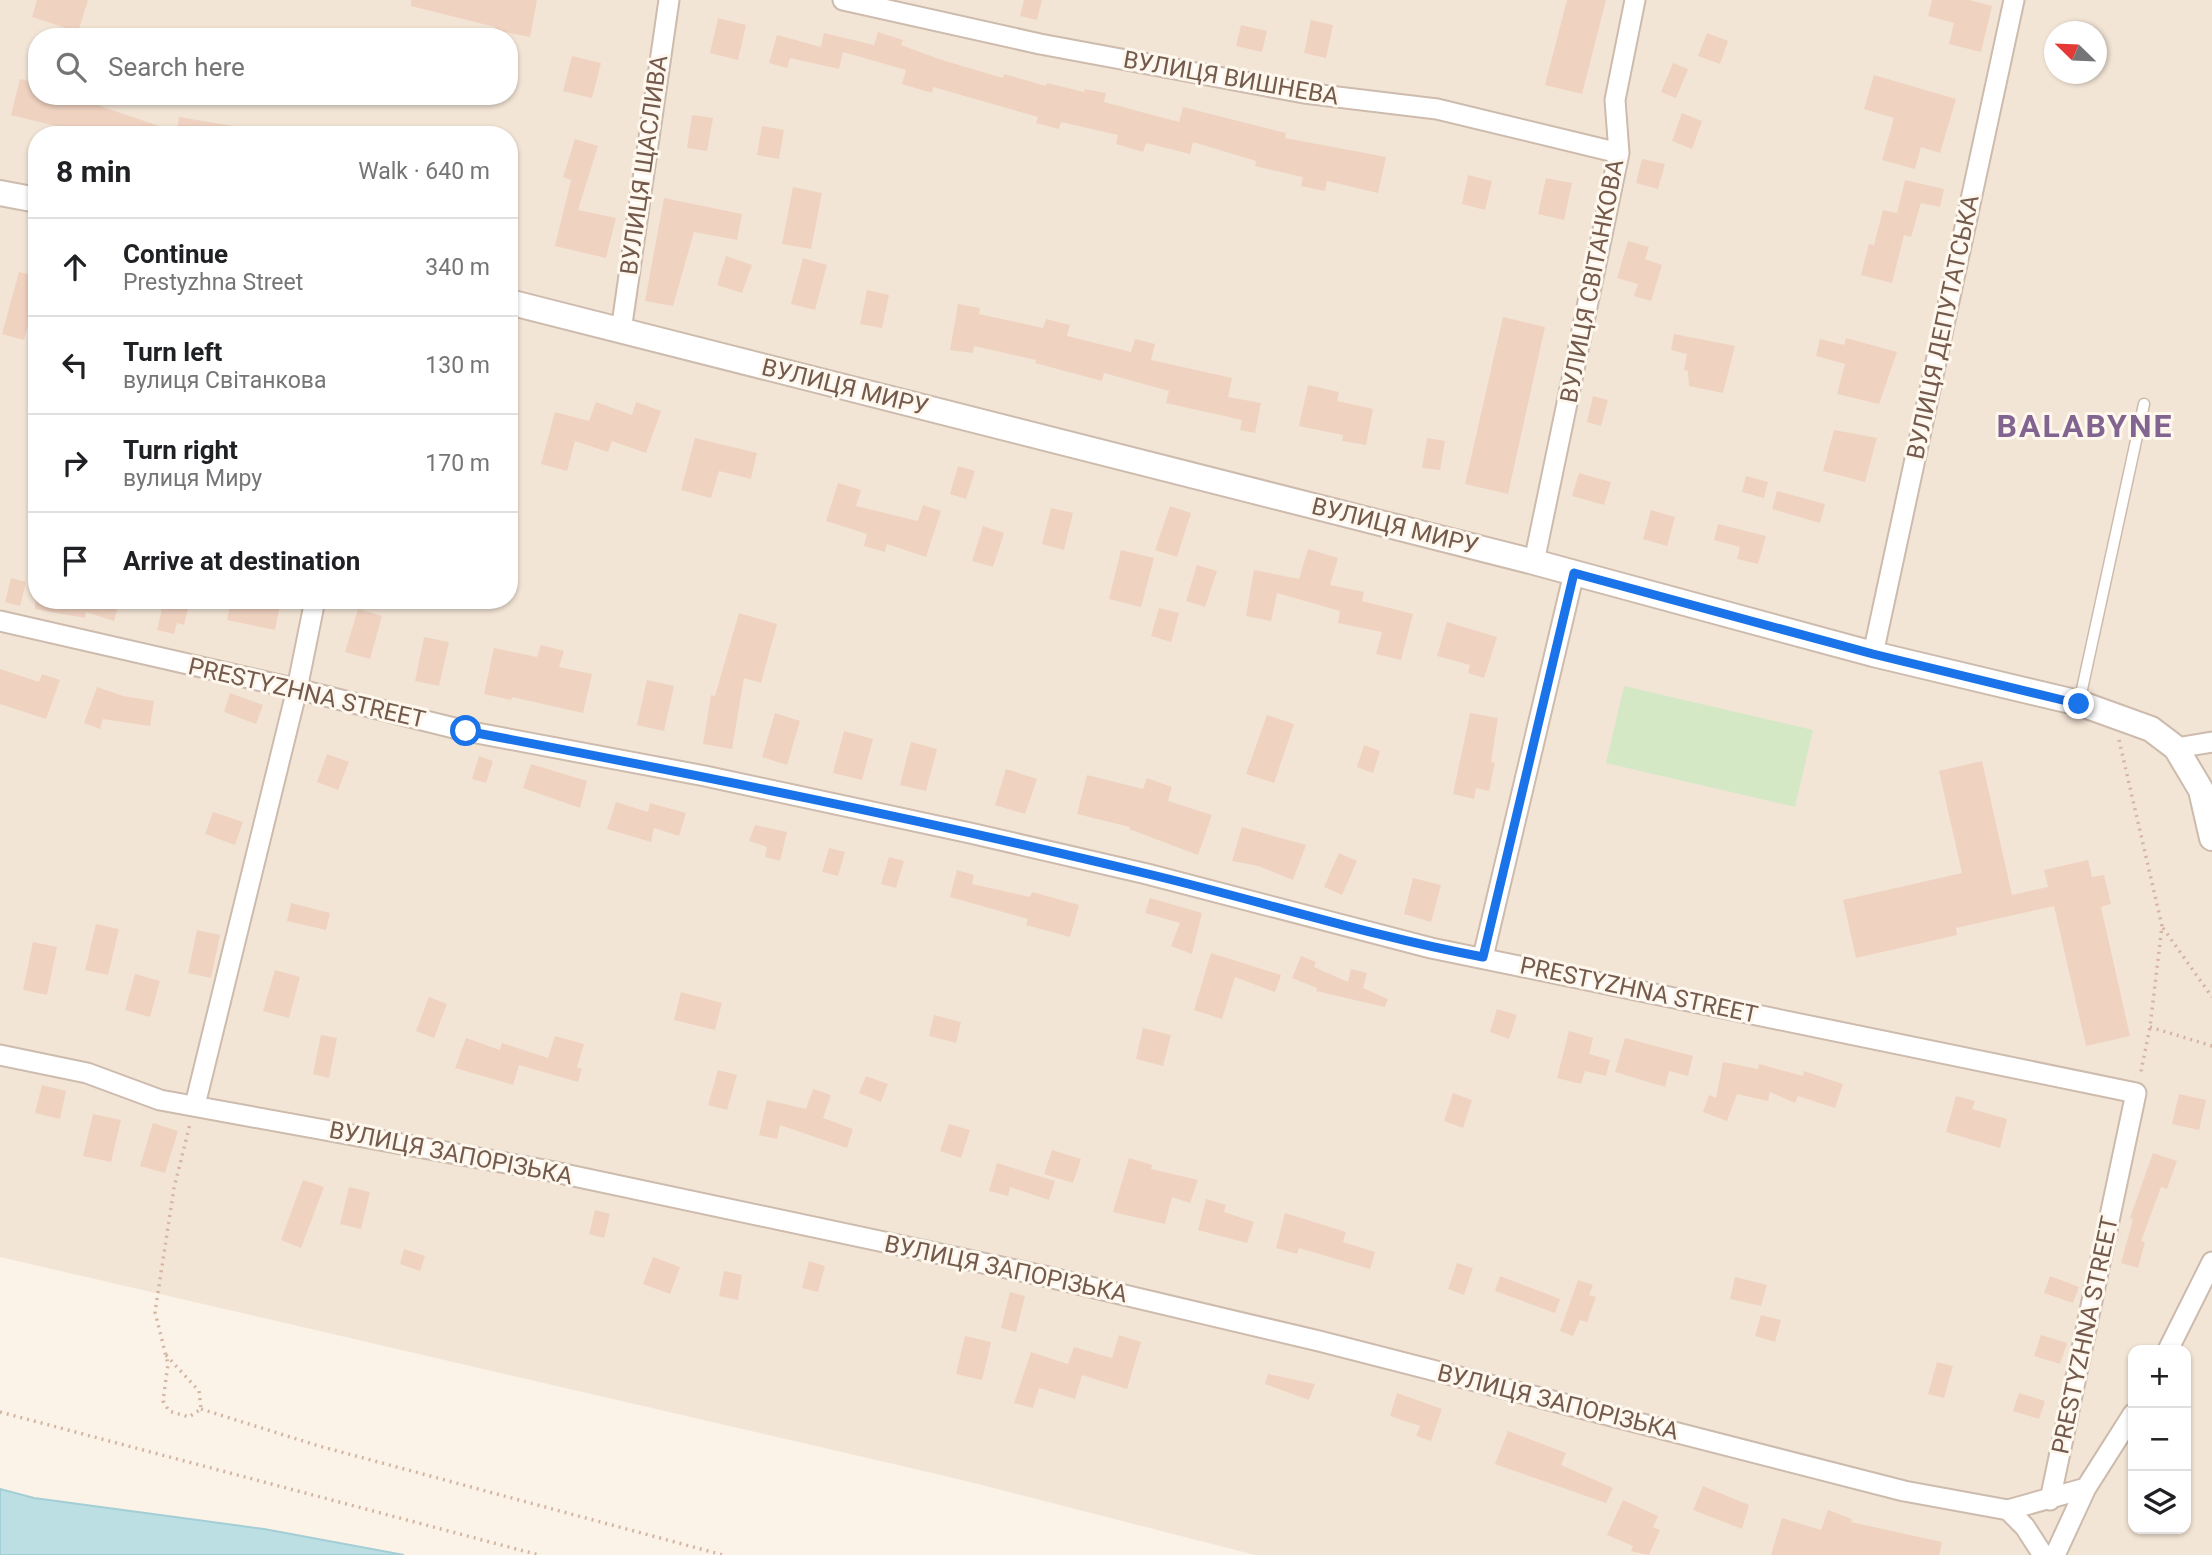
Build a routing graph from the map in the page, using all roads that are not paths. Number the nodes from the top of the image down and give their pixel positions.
1 (669, 0) edge
2 (843, 0) edge
3 (1636, 0) edge
4 (2014, 0) edge
5 (1619, 153) junction
6 (0, 193) edge
7 (28, 198) edge
8 (518, 304) edge
9 (621, 331) junction
10 (2144, 404) dead end
11 (1534, 562) junction
12 (1574, 573) junction
13 (313, 609) edge
14 (0, 621) edge
15 (1873, 654) junction
16 (297, 689) junction
17 (2079, 704) junction
18 (2212, 742) edge
19 (2176, 748) junction
20 (2212, 838) edge
21 (1483, 957) junction
22 (0, 1055) edge
23 (195, 1105) junction
24 (2212, 1262) edge
25 (2170, 1345) edge
26 (2128, 1422) edge
27 (2086, 1488) junction
28 (2050, 1500) junction
29 (2008, 1510) junction
30 (2043, 1555) edge
31 (2055, 1555) edge

1 - 9 street, ВУЛИЦЯ ЩАСЛИВА
2 - 5 street, ВУЛИЦЯ ВИШНЕВА
3 - 5 street, ВУЛИЦЯ СВІТАНКОВА
4 - 15 street, ВУЛИЦЯ ДЕПУТАТСЬКА
5 - 11 street, ВУЛИЦЯ СВІТАНКОВА
6 - 7 street
8 - 9 street, ВУЛИЦЯ МИРУ
9 - 11 street, ВУЛИЦЯ МИРУ
10 - 17 lane
11 - 12 street, ВУЛИЦЯ МИРУ
12 - 15 street, ВУЛИЦЯ МИРУ
12 - 21 street
13 - 16 street
14 - 16 street, PRESTYZHNA STREET
15 - 17 street, ВУЛИЦЯ МИРУ
16 - 21 street, PRESTYZHNA STREET
16 - 23 street
17 - 19 street, ВУЛИЦЯ МИРУ
18 - 19 street
19 - 20 street, ВУЛИЦЯ МИРУ
21 - 28 street, PRESTYZHNA STREET
22 - 23 street, ВУЛИЦЯ ЗАПОРІЗЬКА
23 - 29 street, ВУЛИЦЯ ЗАПОРІЗЬКА
24 - 25 street
26 - 27 street
27 - 28 street
27 - 31 street
28 - 29 street
29 - 30 street

